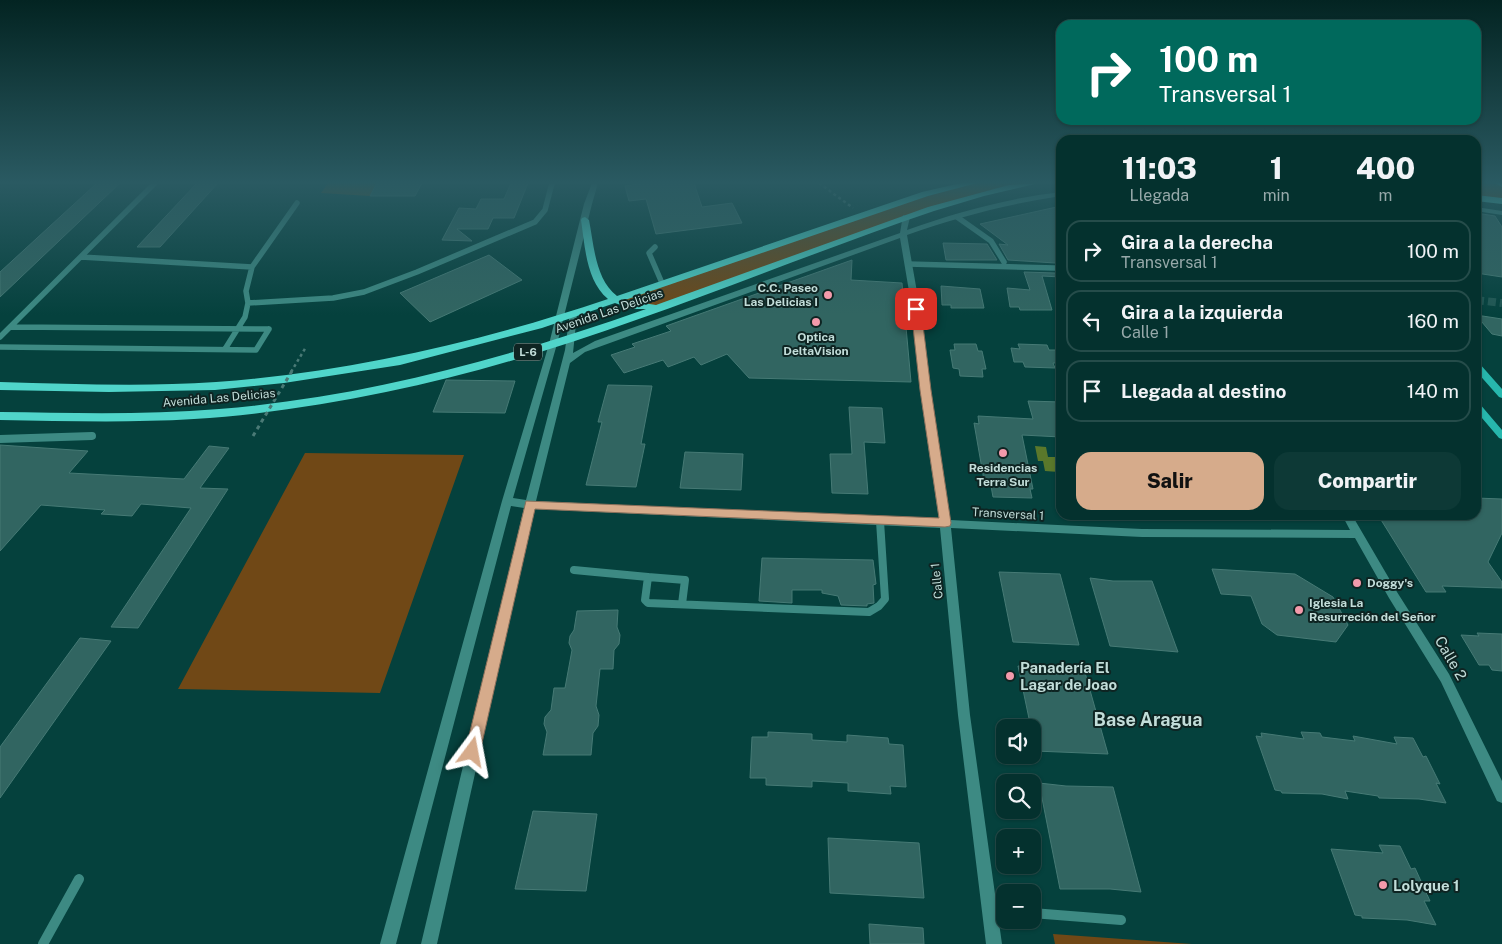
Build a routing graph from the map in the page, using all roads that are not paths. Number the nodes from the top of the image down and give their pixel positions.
1 (111, 227) edge
2 (280, 227) edge
3 (523, 227) edge
4 (583, 227) edge
5 (586, 227) edge
6 (828, 227) edge
7 (879, 227) edge
8 (904, 227) edge
9 (925, 227) edge
10 (971, 227) edge
11 (903, 234) junction
12 (654, 246) dead end
13 (81, 257) junction
14 (1004, 262) dead end
15 (908, 264) junction
16 (252, 267) junction
17 (1055, 268) dead end
18 (662, 283) junction
19 (614, 300) junction
20 (248, 303) junction
21 (666, 305) junction
22 (573, 314) junction
23 (559, 319) junction
24 (11, 327) junction
25 (238, 329) junction
26 (0, 337) edge
27 (570, 338) junction
28 (553, 344) junction
29 (0, 347) edge
30 (225, 349) junction
31 (566, 362) junction
32 (1481, 371) edge
33 (0, 386) edge
34 (1502, 395) edge
35 (1481, 412) edge
36 (0, 416) edge
37 (92, 436) dead end
38 (1502, 436) edge
39 (0, 439) edge
40 (507, 501) junction
41 (530, 505) junction
42 (880, 520) junction
43 (1350, 520) edge
44 (945, 523) junction
45 (1357, 534) junction
46 (574, 570) dead end
47 (648, 577) junction
48 (682, 604) junction
49 (1502, 796) edge
50 (79, 879) dead end
51 (991, 910) junction
52 (996, 910) edge
53 (1041, 914) edge
54 (1121, 920) dead end
55 (43, 944) edge
56 (388, 944) edge
57 (429, 944) edge
58 (994, 944) edge

1 - 13 lane
2 - 16 lane
3 - 20 lane
4 - 23 street
5 - 19 main road
6 - 18 main road, Avenida Las Delicias / L-6
7 - 21 main road, Avenida Las Delicias / L-6
8 - 11 street, Calle 1
9 - 11 street
10 - 14 lane
11 - 15 street, Calle 1
11 - 31 street
12 - 18 lane
13 - 16 lane
13 - 24 lane
15 - 17 lane
15 - 44 street, Calle 1
16 - 20 lane
18 - 19 main road, Avenida Las Delicias / L-6
19 - 21 main road, L-6
19 - 22 main road, Avenida Las Delicias / L-6
20 - 25 lane
21 - 27 main road, Avenida Las Delicias / L-6
22 - 23 main road, Avenida Las Delicias / L-6
22 - 27 street
23 - 28 street
23 - 33 main road, Avenida Las Delicias / L-6
24 - 25 lane
24 - 26 lane
25 - 30 lane
25 - 30 lane
27 - 28 main road, Avenida Las Delicias / L-6
27 - 31 street
28 - 36 main road, Avenida Las Delicias / L-6
28 - 40 street
29 - 30 lane
31 - 41 street
32 - 34 street
35 - 38 street
37 - 39 lane
40 - 41 street, Transversal 1
40 - 56 street
41 - 42 street, Transversal 1
41 - 57 street
42 - 44 street, Transversal 1
42 - 48 lane
43 - 45 street, Calle 2
44 - 45 street, Transversal 1
44 - 51 street, Calle 1
45 - 49 street, Calle 2
46 - 47 lane
47 - 48 lane
47 - 48 lane
50 - 55 lane
51 - 52 lane
51 - 58 street, Calle 1
53 - 54 lane

